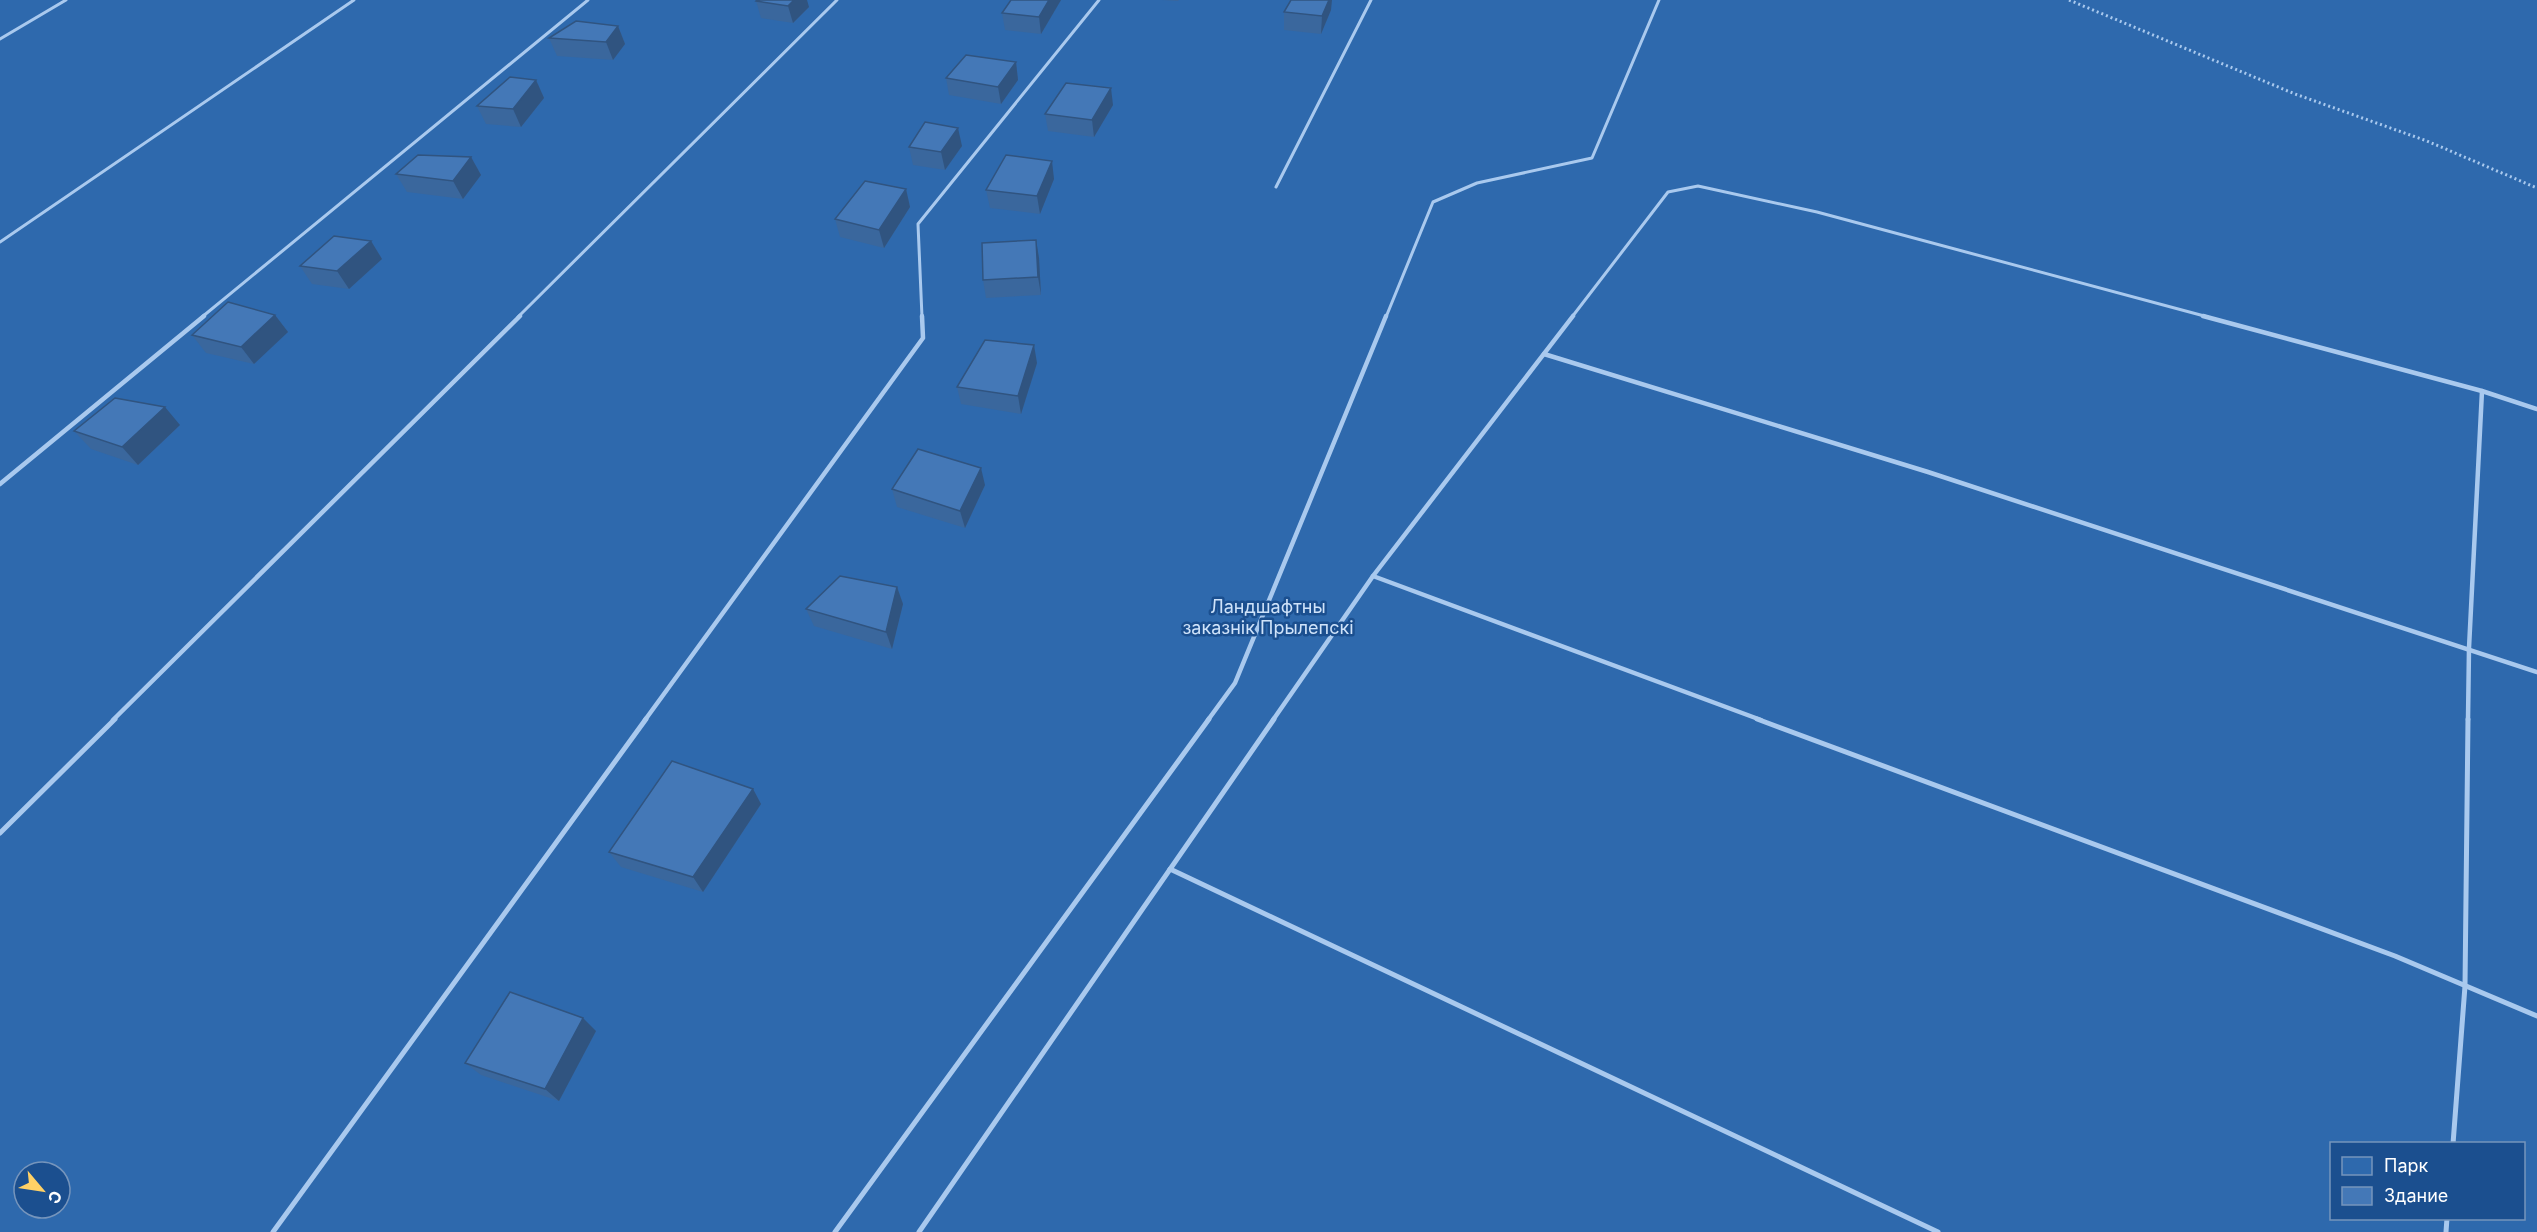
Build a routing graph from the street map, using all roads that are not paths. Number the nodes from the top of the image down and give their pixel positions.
1 (66, 0) edge
2 (354, 0) edge
3 (588, 0) edge
4 (837, 0) edge
5 (1099, 0) edge
6 (1371, 0) edge
7 (1659, 0) edge
8 (0, 39) edge
9 (1276, 187) dead end
10 (0, 242) edge
11 (1544, 354) junction
12 (2482, 391) junction
13 (2537, 409) edge
14 (0, 484) edge
15 (1373, 576) junction
16 (2469, 648) junction
17 (2537, 672) edge
18 (0, 833) edge
19 (1170, 869) junction
20 (2465, 986) junction
21 (2537, 1016) edge
22 (2453, 1142) edge
23 (273, 1232) edge
24 (835, 1232) edge
25 (919, 1232) edge
26 (1938, 1232) edge

1 - 8 lane
2 - 10 lane
3 - 14 lane
4 - 18 lane
5 - 23 lane
6 - 9 lane
7 - 24 lane
11 - 12 lane
11 - 15 lane
11 - 16 lane
12 - 13 lane
12 - 16 lane
15 - 19 lane
15 - 20 lane
16 - 17 lane
16 - 20 lane
19 - 25 lane
19 - 26 lane
20 - 21 lane
20 - 22 lane

